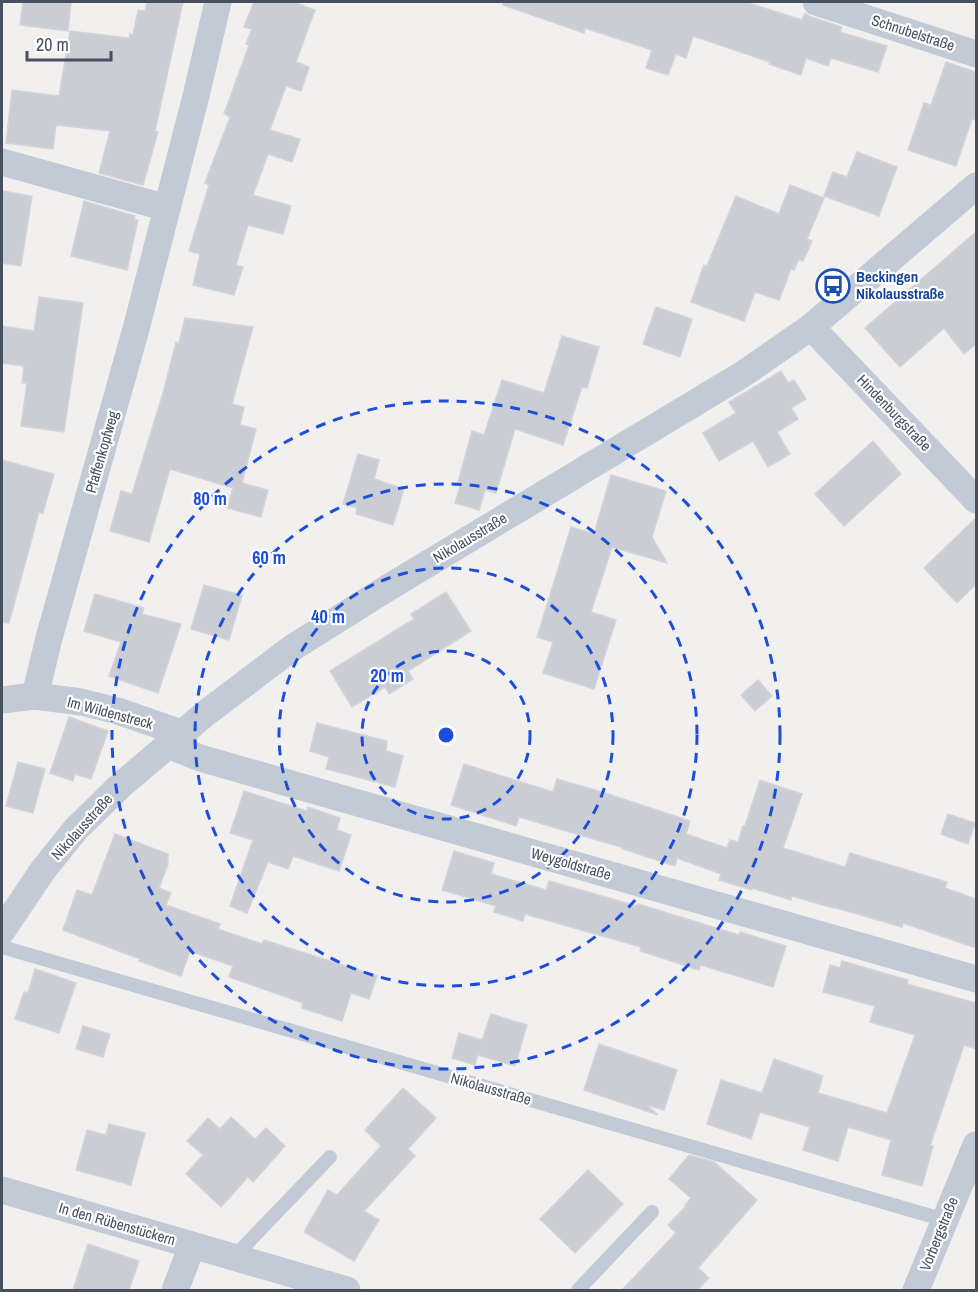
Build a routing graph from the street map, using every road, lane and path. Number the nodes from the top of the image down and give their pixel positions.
1 (218, 2) edge
2 (816, 2) edge
3 (976, 54) edge
4 (2, 162) edge
5 (976, 186) edge
6 (167, 208) junction
7 (811, 327) junction
8 (976, 500) edge
9 (35, 696) junction
10 (2, 700) edge
11 (174, 739) junction
12 (2, 931) edge
13 (2, 947) edge
14 (976, 979) edge
15 (976, 1145) edge
16 (330, 1157) dead end
17 (2, 1190) edge
18 (652, 1212) dead end
19 (945, 1220) junction
20 (192, 1246) junction
21 (234, 1258) junction
22 (175, 1290) edge
23 (347, 1290) edge
24 (578, 1290) edge
25 (916, 1290) edge

1 - 6 street, Pfaffenkopfweg
2 - 3 street, Schnubelstraße
4 - 6 street
5 - 7 street, Nikolausstraße
6 - 9 street, Pfaffenkopfweg
7 - 8 street, Hindenburgstraße
7 - 11 street, Nikolausstraße
9 - 10 street, Im Wildenstreck
9 - 11 street, Im Wildenstreck
11 - 12 street, Nikolausstraße
11 - 14 street, Weygoldstraße
13 - 19 lane, Nikolausstraße
15 - 19 street, Vorbergstraße
16 - 21 lane
17 - 20 street, In den Rübenstückern
18 - 24 lane
19 - 25 street, Vorbergstraße
20 - 21 street, In den Rübenstückern
20 - 22 street
21 - 23 street, In den Rübenstückern

